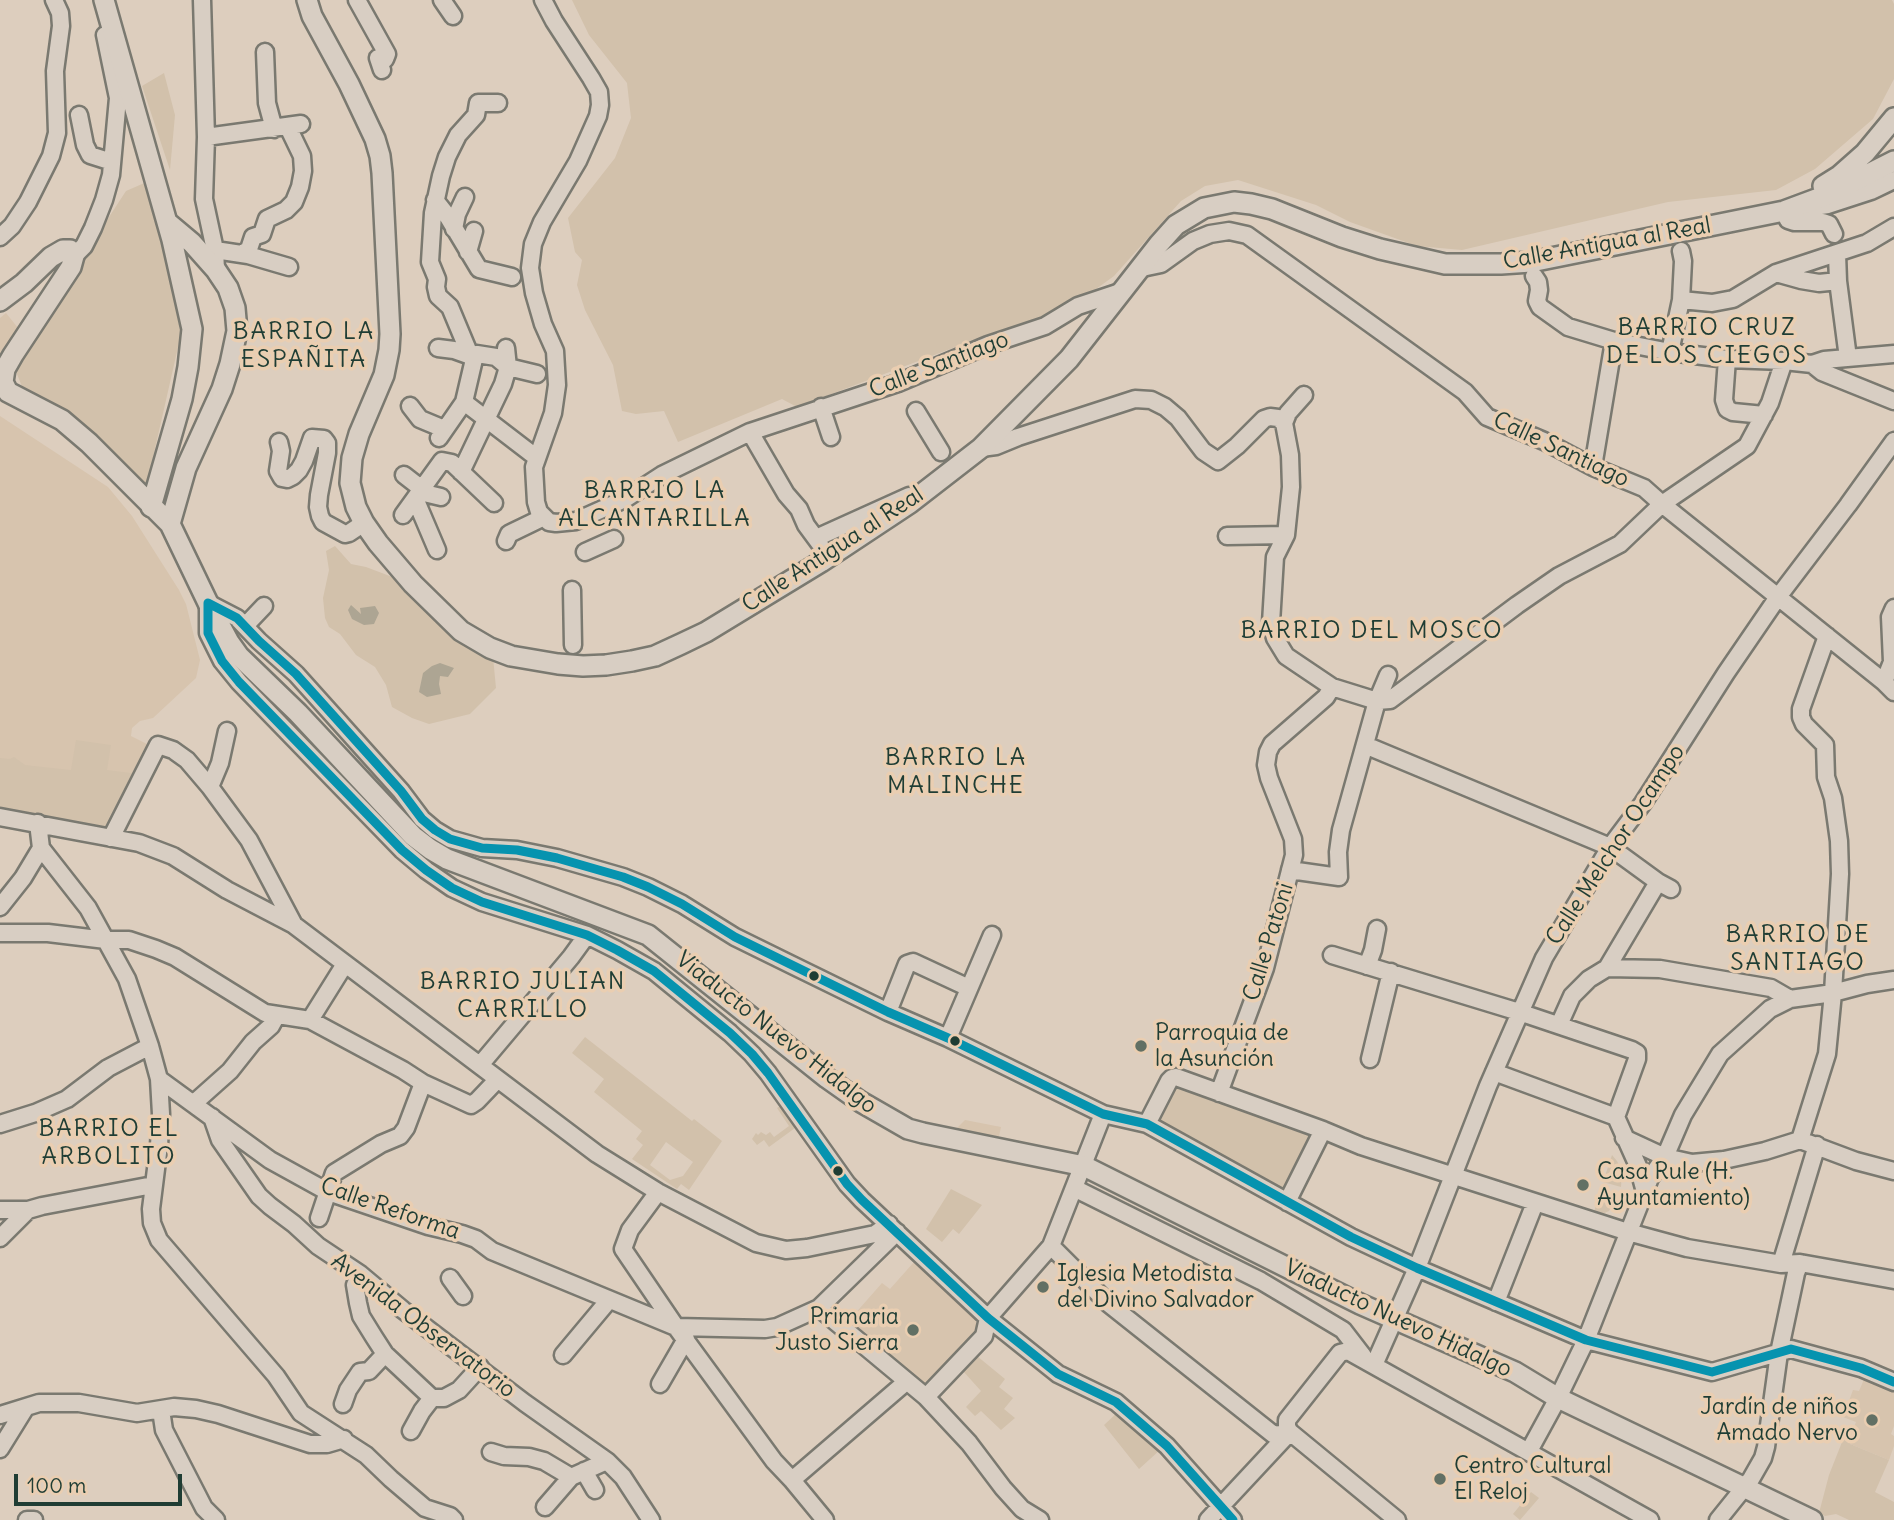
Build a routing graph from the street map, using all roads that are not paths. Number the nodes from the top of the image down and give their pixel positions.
1 (54, 0) edge
2 (97, 0) edge
3 (104, 0) edge
4 (202, 0) edge
5 (307, 0) edge
6 (357, 0) edge
7 (445, 0) edge
8 (543, 0) edge
9 (453, 16) dead end
10 (265, 52) dead end
11 (382, 70) dead end
12 (498, 103) dead end
13 (79, 115) dead end
14 (1894, 118) edge
15 (288, 127) junction
16 (206, 137) junction
17 (1894, 161) edge
18 (113, 162) junction
19 (1894, 180) edge
20 (465, 198) dead end
21 (435, 200) junction
22 (1784, 211) junction
23 (167, 222) junction
24 (1894, 227) edge
25 (454, 229) junction
26 (474, 231) dead end
27 (1834, 234) dead end
28 (0, 237) edge
29 (215, 250) junction
30 (1681, 251) dead end
31 (468, 252) junction
32 (242, 254) junction
33 (1837, 254) junction
34 (74, 256) junction
35 (289, 267) dead end
36 (1142, 268) junction
37 (216, 270) junction
38 (1776, 273) junction
39 (1534, 276) dead end
40 (512, 277) dead end
41 (1838, 281) junction
42 (1123, 291) junction
43 (1681, 300) junction
44 (0, 302) edge
45 (1614, 341) junction
46 (438, 348) dead end
47 (506, 348) dead end
48 (1670, 352) junction
49 (1894, 354) edge
50 (473, 355) junction
51 (1848, 358) junction
52 (1727, 359) junction
53 (1784, 361) junction
54 (1812, 364) junction
55 (508, 366) junction
56 (537, 374) dead end
57 (1304, 395) dead end
58 (1894, 401) edge
59 (464, 402) junction
60 (410, 406) dead end
61 (821, 407) junction
62 (916, 411) dead end
63 (1764, 415) junction
64 (486, 420) junction
65 (1284, 423) junction
66 (750, 432) junction
67 (831, 437) dead end
68 (1894, 441) edge
69 (279, 442) dead end
70 (981, 447) junction
71 (940, 452) dead end
72 (537, 458) junction
73 (1593, 467) junction
74 (461, 472) junction
75 (404, 475) dead end
76 (934, 484) junction
77 (420, 492) junction
78 (441, 497) dead end
79 (494, 503) dead end
80 (1662, 505) junction
81 (151, 507) junction
82 (403, 515) dead end
83 (544, 517) junction
84 (364, 523) junction
85 (170, 524) junction
86 (1286, 535) junction
87 (1234, 536) dead end
88 (614, 539) dead end
89 (506, 541) dead end
90 (437, 550) dead end
91 (584, 552) dead end
92 (572, 590) dead end
93 (1778, 597) junction
94 (208, 603) junction
95 (264, 606) dead end
96 (1894, 608) edge
97 (244, 626) junction
98 (1826, 636) junction
99 (573, 645) dead end
100 (1388, 675) dead end
101 (1332, 687) junction
102 (1889, 687) edge
103 (1377, 701) junction
104 (227, 731) dead end
105 (1365, 745) junction
106 (210, 787) junction
107 (0, 817) edge
108 (38, 823) junction
109 (111, 838) junction
110 (1610, 847) junction
111 (41, 848) junction
112 (1290, 870) junction
113 (0, 907) edge
114 (294, 925) junction
115 (1377, 929) dead end
116 (0, 933) edge
117 (587, 935) junction
118 (992, 935) dead end
119 (106, 940) junction
120 (1332, 955) dead end
121 (345, 964) junction
122 (1367, 966) junction
123 (1607, 968) junction
124 (1391, 972) junction
125 (1894, 980) edge
126 (969, 988) junction
127 (1833, 993) junction
128 (1790, 999) junction
129 (888, 1012) junction
130 (1519, 1012) junction
131 (277, 1015) junction
132 (310, 1020) junction
133 (1559, 1025) junction
134 (948, 1038) junction
135 (150, 1046) junction
136 (1370, 1059) dead end
137 (480, 1065) junction
138 (1494, 1072) junction
139 (159, 1079) junction
140 (498, 1079) junction
141 (423, 1083) junction
142 (1219, 1093) junction
143 (193, 1104) junction
144 (1103, 1114) junction
145 (212, 1117) junction
146 (1616, 1117) junction
147 (0, 1124) edge
148 (1147, 1124) junction
149 (1323, 1130) junction
150 (1624, 1138) junction
151 (1800, 1140) junction
152 (1817, 1145) junction
153 (1665, 1157) junction
154 (1084, 1166) junction
155 (1894, 1171) edge
156 (1453, 1176) junction
157 (153, 1185) junction
158 (1074, 1188) junction
159 (328, 1192) junction
160 (658, 1192) junction
161 (1645, 1192) junction
162 (1287, 1202) junction
163 (1535, 1203) junction
164 (0, 1210) edge
165 (28, 1210) junction
166 (318, 1218) dead end
167 (893, 1228) junction
168 (1628, 1232) junction
169 (0, 1238) edge
170 (1051, 1246) junction
171 (1800, 1263) junction
172 (1781, 1264) junction
173 (1417, 1268) junction
174 (360, 1274) junction
175 (450, 1278) dead end
176 (1894, 1280) edge
177 (463, 1296) dead end
178 (609, 1300) junction
179 (1496, 1302) junction
180 (819, 1308) junction
181 (988, 1318) junction
182 (1395, 1319) junction
183 (681, 1333) junction
184 (1586, 1340) junction
185 (1779, 1353) junction
186 (385, 1354) junction
187 (563, 1355) dead end
188 (1370, 1363) junction
189 (480, 1367) junction
190 (906, 1382) junction
191 (1894, 1382) edge
192 (660, 1384) dead end
193 (926, 1397) junction
194 (432, 1398) junction
195 (1558, 1398) junction
196 (343, 1404) dead end
197 (26, 1407) junction
198 (161, 1410) junction
199 (0, 1415) edge
200 (411, 1432) dead end
201 (1290, 1432) junction
202 (344, 1439) junction
203 (0, 1449) edge
204 (1529, 1451) junction
205 (491, 1452) dead end
206 (607, 1461) junction
207 (578, 1474) junction
208 (792, 1480) junction
209 (1743, 1487) junction
210 (595, 1490) dead end
211 (545, 1507) dead end
212 (1220, 1507) junction
213 (1376, 1513) edge
214 (27, 1520) edge
215 (34, 1520) edge
216 (216, 1520) edge
217 (454, 1520) edge
218 (650, 1520) edge
219 (825, 1520) edge
220 (1040, 1520) edge
221 (1208, 1520) edge
222 (1233, 1520) edge
223 (1397, 1520) edge
224 (1650, 1520) edge
225 (1718, 1520) edge
226 (1812, 1520) edge

1 - 28 street
2 - 18 street
3 - 23 main road
4 - 16 street
5 - 84 main road, Calle Antigua al Real
6 - 11 street
7 - 9 street
8 - 72 street
10 - 15 street
12 - 21 street
13 - 18 street
14 - 22 main road
15 - 16 street
15 - 32 street
16 - 29 street
17 - 22 main road
18 - 34 street
19 - 22 street
20 - 25 street
21 - 25 street
21 - 50 street
22 - 27 street
22 - 36 main road, Calle Antigua al Real
23 - 37 main road
23 - 81 main road
24 - 33 street
25 - 31 street
26 - 31 street
29 - 32 street
29 - 37 street
30 - 43 street
31 - 40 street
32 - 35 street
33 - 38 street
33 - 41 street
34 - 44 main road
34 - 81 main road
36 - 42 main road, Calle Antigua al Real
36 - 73 street, Calle Santiago
37 - 85 main road
38 - 41 street
38 - 43 street
39 - 45 street
41 - 51 street
42 - 61 street, Calle Santiago
42 - 70 main road, Calle Antigua al Real
43 - 48 street
45 - 48 street
45 - 73 street
46 - 50 street
47 - 55 street
48 - 52 street
49 - 51 street
50 - 55 street
50 - 59 street
51 - 54 street
52 - 53 street
52 - 63 street
53 - 54 street
53 - 63 street
54 - 58 street
55 - 56 street
55 - 64 street
57 - 65 street
59 - 60 street
59 - 64 street
61 - 66 street, Calle Santiago
61 - 67 street
62 - 71 street
63 - 80 street
64 - 72 street
64 - 74 street
65 - 70 street
65 - 86 street
66 - 76 street
66 - 83 street, Calle Santiago
68 - 93 street, Calle Melchor Ocampo
69 - 84 street
70 - 76 main road, Calle Antigua al Real
72 - 83 street
73 - 80 street, Calle Santiago
74 - 77 street
74 - 79 street
75 - 77 street
76 - 84 main road, Calle Antigua al Real
77 - 78 street
77 - 82 street
77 - 90 street
80 - 93 street, Calle Santiago
80 - 103 street
81 - 85 main road
83 - 89 street
85 - 94 main road, Viaducto Nuevo Hidalgo
86 - 87 street
86 - 101 street
88 - 91 street
92 - 99 street
93 - 98 street, Calle Santiago
93 - 110 street, Calle Melchor Ocampo
94 - 97 street
94 - 117 street
94 - 154 main road, Viaducto Nuevo Hidalgo
95 - 97 street
96 - 102 street
97 - 129 street
98 - 102 street, Calle Santiago
98 - 127 street
100 - 103 street
101 - 103 street
101 - 112 street, Calle Patoni
103 - 105 street
104 - 106 street
105 - 110 street
105 - 112 street
106 - 109 street
106 - 114 street
107 - 108 street
108 - 109 street
108 - 111 street
109 - 114 street
110 - 123 street
110 - 130 street, Calle Melchor Ocampo
111 - 113 street
111 - 119 street
112 - 142 street, Calle Patoni
114 - 121 street
115 - 122 street
116 - 119 street
117 - 137 street
117 - 167 street
118 - 126 street
119 - 131 street
119 - 135 street
120 - 122 street
121 - 132 street
121 - 137 street
122 - 124 street
123 - 128 street
123 - 133 street
124 - 130 street
124 - 136 street
125 - 127 street
126 - 129 street
126 - 134 street
127 - 128 street
127 - 151 street
128 - 153 street
129 - 134 street
130 - 133 street
130 - 138 street, Calle Melchor Ocampo
131 - 132 street
131 - 143 street
132 - 141 street
133 - 146 street
134 - 144 street
135 - 139 street
135 - 147 street
137 - 140 street
138 - 146 street
138 - 156 street, Calle Melchor Ocampo
139 - 143 street, Calle Reforma
139 - 157 street
140 - 141 street
140 - 160 street
141 - 159 street
142 - 148 street
142 - 149 street
143 - 145 street, Calle Reforma
144 - 148 street
144 - 154 street
145 - 159 street, Calle Reforma
145 - 174 street, Avenida Observatorio
146 - 150 street
148 - 162 street
149 - 156 street
149 - 162 street
150 - 153 street
150 - 161 street
151 - 152 street
151 - 153 street
152 - 155 street
152 - 172 street
153 - 161 street
154 - 158 street
154 - 182 main road, Viaducto Nuevo Hidalgo
156 - 163 street
156 - 173 street, Calle Melchor Ocampo
157 - 165 street
157 - 202 street
158 - 170 street
158 - 188 street
159 - 166 street
159 - 178 street, Calle Reforma
160 - 167 street
160 - 183 street
161 - 168 street
162 - 173 street
163 - 168 street
163 - 179 street
164 - 165 street
165 - 169 street
167 - 180 street
167 - 181 street
168 - 172 street
168 - 184 street
170 - 181 street
170 - 201 street
171 - 172 street
171 - 176 street
171 - 185 street
173 - 179 street
173 - 182 street, Calle Melchor Ocampo
174 - 186 street
174 - 189 street, Avenida Observatorio
175 - 177 street
178 - 183 street, Calle Reforma
178 - 187 street
179 - 184 street
180 - 183 street
180 - 190 street
181 - 193 street
181 - 212 street
182 - 188 street, Calle Melchor Ocampo
182 - 195 main road, Viaducto Nuevo Hidalgo
183 - 192 street
183 - 208 street
184 - 185 street
184 - 195 street
185 - 191 street
185 - 209 street
186 - 194 street
186 - 196 street
188 - 201 street
188 - 204 street
189 - 194 street
189 - 206 street, Avenida Observatorio
190 - 193 street
190 - 208 street
193 - 220 street
194 - 200 street
195 - 204 street
195 - 209 main road, Viaducto Nuevo Hidalgo
197 - 198 street
197 - 199 street
197 - 203 street
198 - 202 street
198 - 216 street
201 - 212 street
201 - 213 street
202 - 217 street
204 - 224 street
205 - 207 street
206 - 207 street
206 - 218 street, Avenida Observatorio
207 - 210 street
207 - 211 street
208 - 219 street
209 - 225 street
209 - 226 main road, Viaducto Nuevo Hidalgo
212 - 221 street
212 - 222 street
213 - 223 street
214 - 215 street

